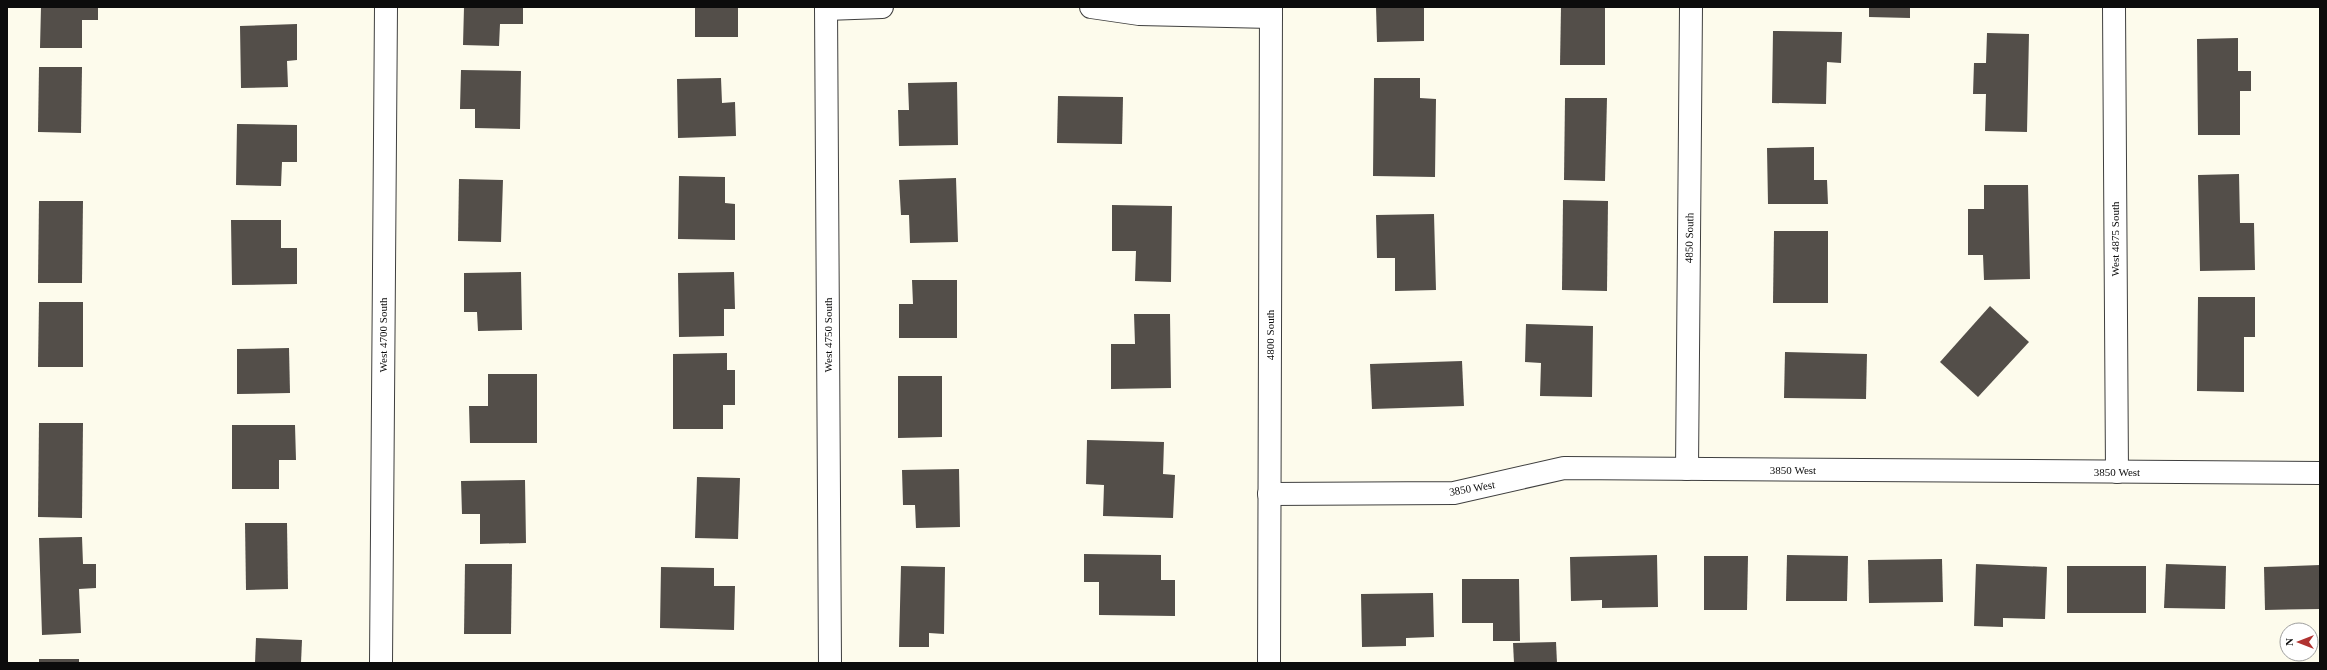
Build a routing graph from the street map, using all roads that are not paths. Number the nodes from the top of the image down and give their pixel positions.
1 (386, 7) edge
2 (882, 7) edge
3 (1091, 7) edge
4 (1692, 7) edge
5 (2114, 7) edge
6 (826, 8) edge
7 (1271, 12) edge
8 (1687, 469) junction
9 (2117, 472) junction
10 (2320, 473) edge
11 (1270, 494) junction
12 (381, 663) edge
13 (830, 663) edge
14 (1269, 663) edge

1 - 12 street, West 4700 South
2 - 6 street
3 - 7 street
4 - 8 street, 4850 South
5 - 9 street, West 4875 South
6 - 13 street, West 4750 South
7 - 11 street, 4800 South
8 - 9 street, 3850 West
8 - 11 street, 3850 West
9 - 10 street, 3850 West
11 - 14 street, 4800 South

